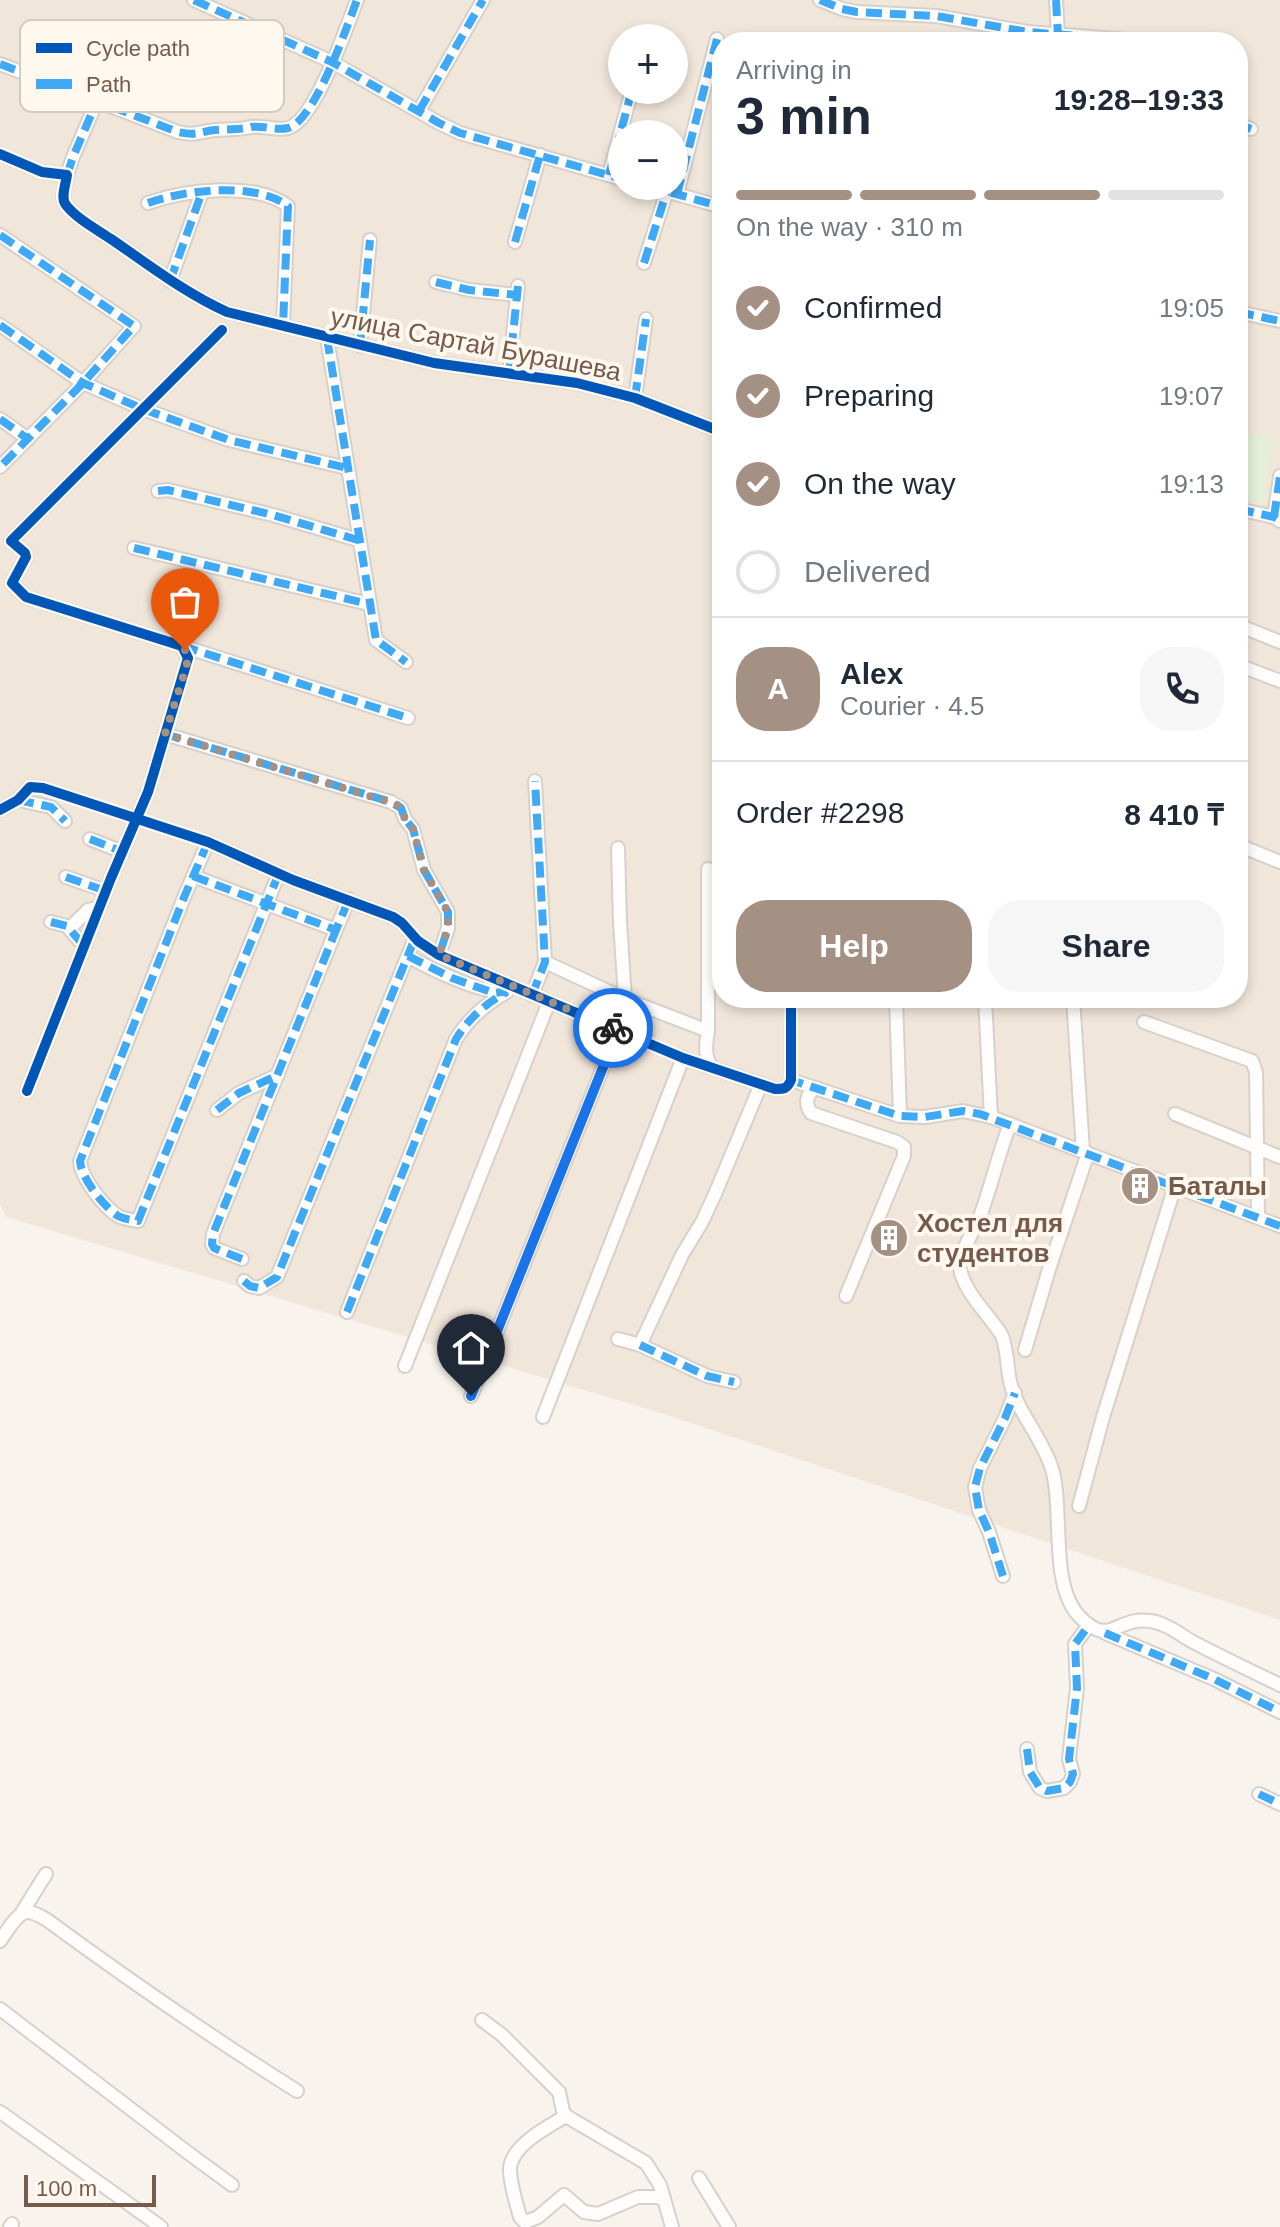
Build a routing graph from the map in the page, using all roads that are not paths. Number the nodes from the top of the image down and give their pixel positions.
1 (194, 0) edge
2 (232, 0) edge
3 (357, 0) edge
4 (483, 0) edge
5 (820, 0) edge
6 (1056, 1) edge
7 (856, 4) edge
8 (226, 14) junction
9 (239, 20) edge
10 (1028, 32) edge
11 (1058, 32) edge
12 (284, 40) edge
13 (712, 56) edge
14 (332, 62) junction
15 (0, 64) edge
16 (20, 72) edge
17 (419, 111) junction
18 (92, 112) edge
19 (127, 112) edge
20 (688, 138) edge
21 (0, 154) edge
22 (540, 155) junction
23 (67, 175) junction
24 (608, 175) edge
25 (202, 192) junction
26 (688, 197) edge
27 (669, 200) edge
28 (148, 203) dead end
29 (712, 204) edge
30 (0, 235) edge
31 (370, 240) dead end
32 (515, 242) dead end
33 (644, 263) dead end
34 (170, 281) junction
35 (436, 282) dead end
36 (1248, 314) edge
37 (646, 319) dead end
38 (1280, 321) edge
39 (0, 325) edge
40 (283, 325) junction
41 (222, 330) dead end
42 (327, 338) junction
43 (360, 346) junction
44 (509, 373) junction
45 (83, 383) junction
46 (635, 398) junction
47 (143, 409) junction
48 (0, 419) edge
49 (712, 428) edge
50 (28, 439) junction
51 (0, 467) edge
52 (347, 468) junction
53 (1280, 476) edge
54 (158, 491) dead end
55 (1248, 512) edge
56 (1277, 519) edge
57 (358, 540) junction
58 (134, 548) dead end
59 (369, 604) junction
60 (1248, 629) edge
61 (1280, 642) edge
62 (182, 646) junction
63 (216, 656) junction
64 (406, 662) dead end
65 (1248, 669) edge
66 (184, 674) junction
67 (1280, 681) edge
68 (408, 718) dead end
69 (165, 734) junction
70 (535, 781) dead end
71 (18, 800) junction
72 (0, 810) edge
73 (138, 818) junction
74 (65, 821) dead end
75 (90, 839) dead end
76 (208, 842) junction
77 (618, 848) dead end
78 (1248, 849) edge
79 (123, 852) junction
80 (1280, 862) edge
81 (708, 869) dead end
82 (279, 873) junction
83 (193, 876) junction
84 (66, 877) dead end
85 (106, 891) junction
86 (349, 899) junction
87 (266, 903) junction
88 (99, 908) junction
89 (51, 922) dead end
90 (70, 928) junction
91 (336, 930) junction
92 (415, 938) junction
93 (84, 946) junction
94 (439, 955) junction
95 (408, 956) junction
96 (545, 962) junction
97 (511, 990) junction
98 (532, 995) junction
99 (625, 999) junction
100 (549, 1002) junction
101 (791, 1008) edge
102 (896, 1008) edge
103 (986, 1008) edge
104 (1074, 1008) edge
105 (1144, 1022) dead end
106 (618, 1030) junction
107 (708, 1031) junction
108 (683, 1058) junction
109 (711, 1066) junction
110 (278, 1075) junction
111 (791, 1080) junction
112 (761, 1084) junction
113 (817, 1088) junction
114 (244, 1090) junction
115 (27, 1091) dead end
116 (268, 1101) junction
117 (217, 1110) dead end
118 (1175, 1114) dead end
119 (900, 1116) junction
120 (991, 1117) junction
121 (1010, 1124) junction
122 (1258, 1147) junction
123 (1086, 1152) junction
124 (1280, 1157) edge
125 (1175, 1186) junction
126 (1258, 1217) junction
127 (1280, 1226) edge
128 (242, 1259) dead end
129 (244, 1281) dead end
130 (846, 1296) dead end
131 (347, 1312) dead end
132 (618, 1339) dead end
133 (640, 1345) junction
134 (1025, 1350) dead end
135 (405, 1366) dead end
136 (734, 1382) dead end
137 (1015, 1393) junction
138 (471, 1396) dead end
139 (543, 1417) dead end
140 (1079, 1506) dead end
141 (1003, 1576) dead end
142 (1089, 1625) junction
143 (1105, 1633) junction
144 (1280, 1685) edge
145 (1280, 1712) edge
146 (1027, 1749) dead end
147 (1259, 1794) dead end
148 (1280, 1804) edge
149 (46, 1874) dead end
150 (21, 1914) junction
151 (0, 1941) edge
152 (0, 2009) edge
153 (482, 2020) dead end
154 (297, 2091) dead end
155 (0, 2112) edge
156 (566, 2116) junction
157 (699, 2178) dead end
158 (232, 2185) dead end
159 (664, 2199) junction
160 (161, 2227) edge
161 (672, 2227) edge
162 (729, 2227) edge

1 - 8 street
2 - 8 street
3 - 14 street
4 - 17 street
5 - 7 street
6 - 11 street
7 - 10 street
8 - 9 street
12 - 14 street
13 - 20 street
14 - 17 street
14 - 19 street
15 - 16 street
17 - 22 street
18 - 23 street
21 - 23 street
22 - 24 street
22 - 32 street
23 - 34 street, улица Сартай Бурашева
25 - 28 street
25 - 34 street
25 - 40 street
26 - 29 street
27 - 33 street
30 - 45 street
31 - 43 street
34 - 40 street, улица Сартай Бурашева
35 - 44 street
36 - 38 street
37 - 46 street
39 - 45 street
40 - 42 street, улица Сартай Бурашева
41 - 47 street
42 - 43 street, улица Сартай Бурашева
42 - 52 street
43 - 44 street, улица Сартай Бурашева
44 - 46 street, улица Сартай Бурашева
45 - 47 street
45 - 50 street
46 - 49 street, улица Сартай Бурашева
47 - 52 street
47 - 62 street
48 - 50 street
50 - 51 street
52 - 57 street
53 - 56 street
54 - 57 street
55 - 56 street
57 - 59 street
58 - 59 street
59 - 64 street
60 - 61 street
62 - 63 street
62 - 66 street
63 - 66 street
63 - 68 street
65 - 67 street
66 - 69 street
69 - 73 street
69 - 94 street
70 - 96 street
71 - 72 street
71 - 73 street
71 - 74 street
73 - 76 street
73 - 79 street
75 - 79 street
76 - 82 street
76 - 83 street
77 - 99 street
78 - 80 street
79 - 85 street
81 - 107 street
82 - 86 street
82 - 87 street
83 - 87 street
83 - 87 street
84 - 85 street
85 - 88 street
86 - 91 street
86 - 92 street
87 - 91 street
88 - 90 street
88 - 93 street
89 - 90 street
90 - 93 street
91 - 110 street
92 - 94 street
92 - 95 street
93 - 115 street
94 - 97 street
95 - 97 street
95 - 129 street
96 - 98 street
96 - 99 street
97 - 98 street
97 - 131 street
98 - 100 street
99 - 107 street
100 - 106 street
100 - 135 street
101 - 111 street
102 - 119 street
103 - 120 street
104 - 123 street
105 - 122 street
106 - 108 street
106 - 138 street
107 - 109 street
108 - 109 street
108 - 139 street
109 - 112 street
110 - 114 street
110 - 116 street
111 - 112 street
111 - 113 street
112 - 133 street
113 - 119 street
113 - 130 street
114 - 116 street
114 - 117 street
116 - 128 street
118 - 122 street
119 - 120 street
120 - 121 street
121 - 123 street
121 - 137 street
122 - 124 street
122 - 126 street
123 - 125 street
123 - 134 street
125 - 126 street
125 - 140 street
126 - 127 street
132 - 133 street
133 - 136 street
137 - 141 street
137 - 142 street
142 - 143 street
142 - 146 street
143 - 144 street
143 - 145 street
147 - 148 street
149 - 150 street
150 - 151 street
150 - 154 street
152 - 158 street
153 - 156 street
155 - 160 street
156 - 159 street
156 - 159 street
157 - 162 street
159 - 161 street

